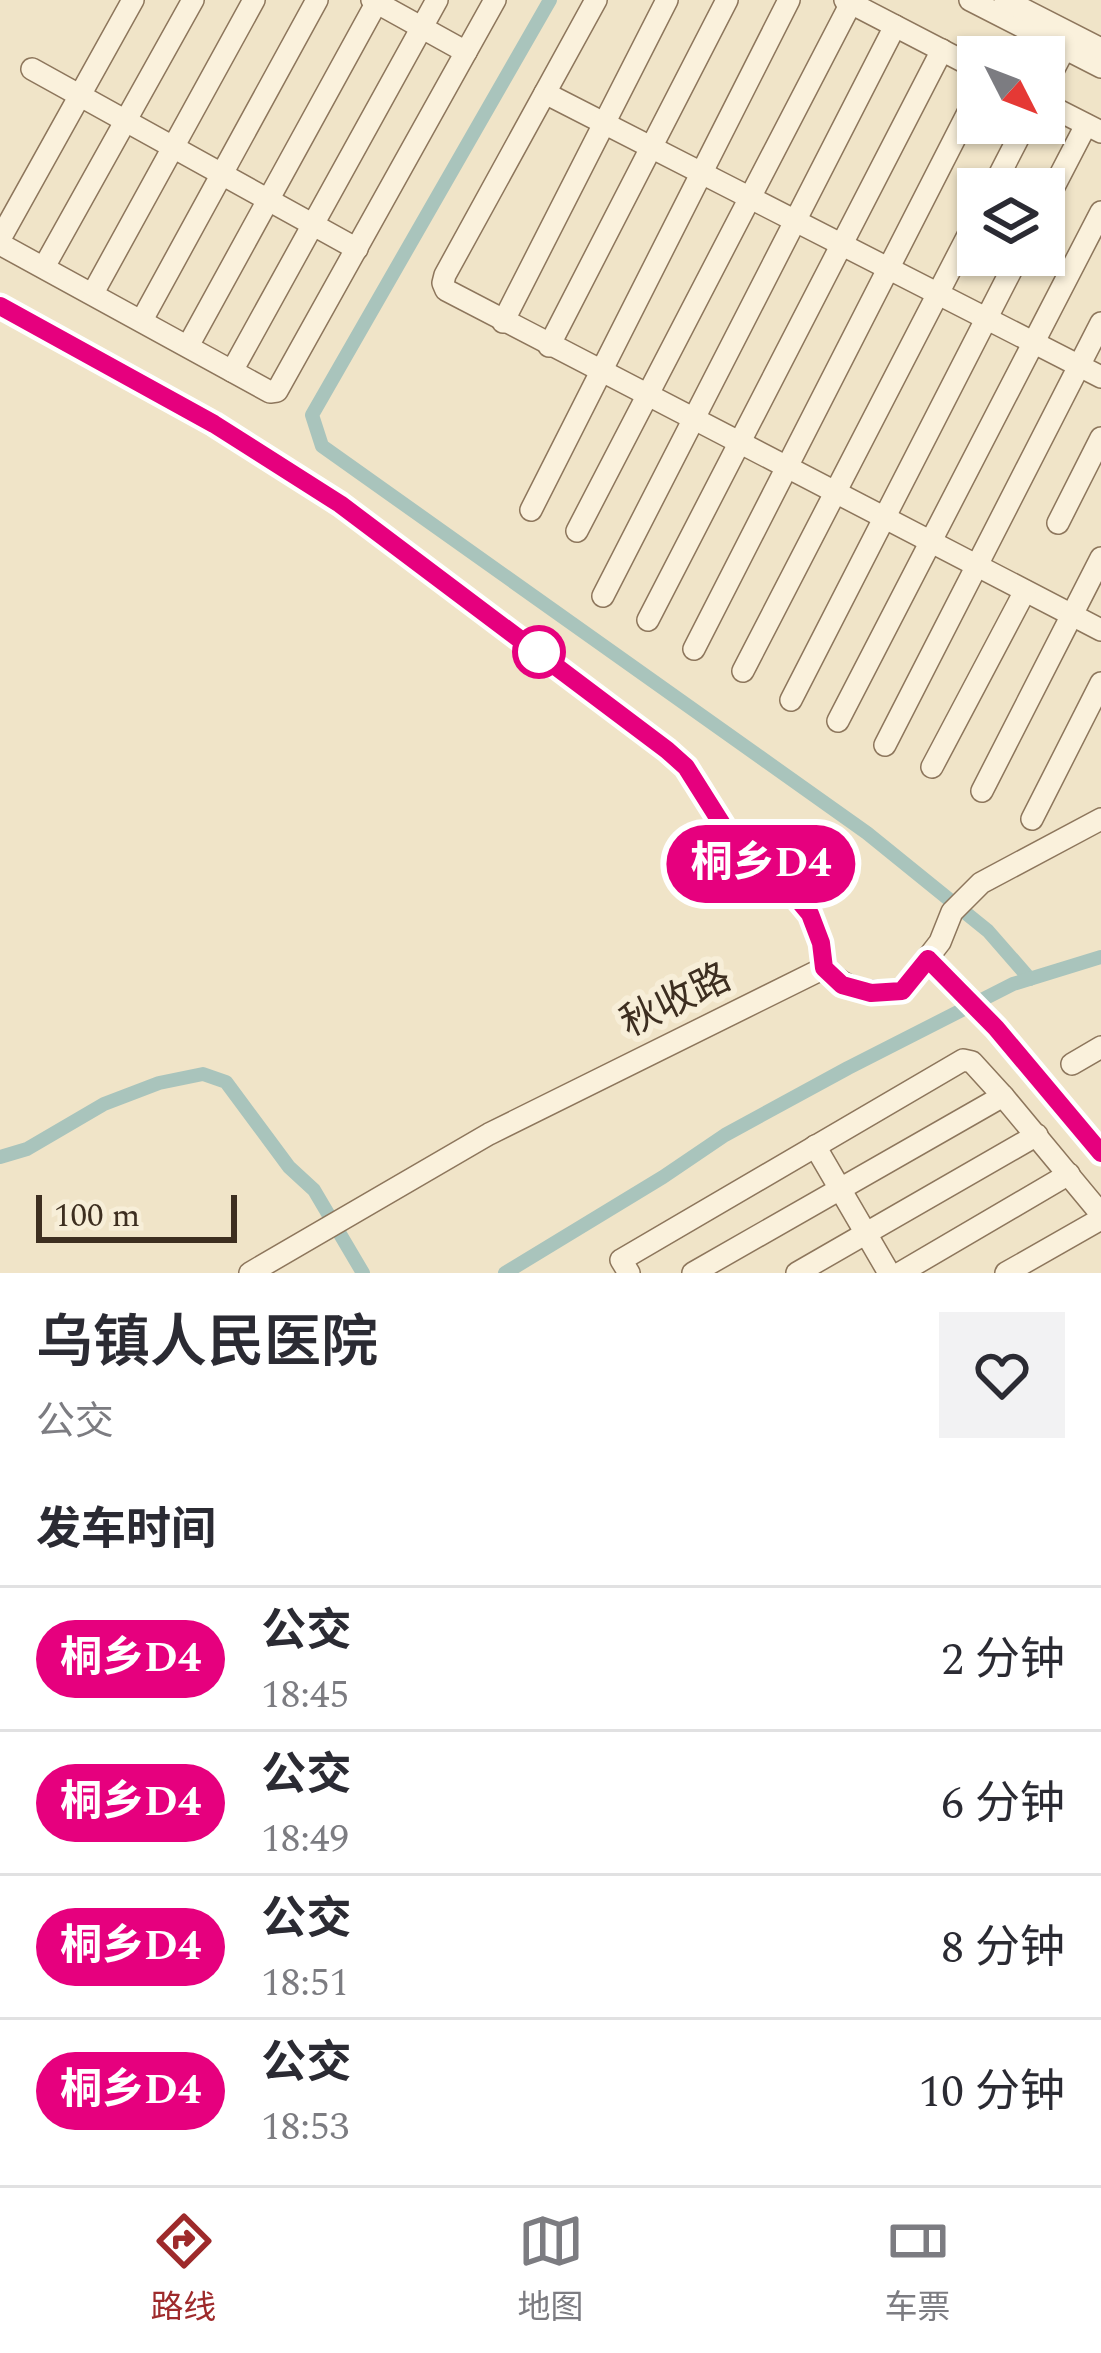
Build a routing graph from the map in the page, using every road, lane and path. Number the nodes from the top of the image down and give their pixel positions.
1 (133, 0) edge
2 (193, 0) edge
3 (254, 0) edge
4 (317, 0) edge
5 (437, 0) edge
6 (495, 0) edge
7 (596, 0) edge
8 (667, 0) edge
9 (727, 0) edge
10 (789, 0) edge
11 (970, 0) edge
12 (1005, 0) edge
13 (375, 1) edge
14 (848, 2) edge
15 (896, 26) junction
16 (422, 28) junction
17 (1068, 41) junction
18 (1065, 47) edge
19 (1101, 49) edge
20 (942, 50) junction
21 (466, 52) junction
22 (957, 58) edge
23 (1101, 67) edge
24 (32, 69) dead end
25 (545, 93) junction
26 (80, 95) junction
27 (1065, 114) edge
28 (126, 121) junction
29 (604, 123) junction
30 (1094, 128) edge
31 (957, 134) edge
32 (173, 147) junction
33 (651, 147) junction
34 (701, 173) junction
35 (1065, 173) edge
36 (222, 174) junction
37 (750, 198) junction
38 (268, 200) junction
39 (1101, 212) edge
40 (796, 221) junction
41 (313, 224) junction
42 (0, 241) edge
43 (842, 244) junction
44 (357, 249) junction
45 (957, 256) edge
46 (44, 267) junction
47 (888, 268) junction
48 (1008, 276) edge
49 (93, 293) junction
50 (938, 293) junction
51 (0, 306) edge
52 (987, 319) junction
53 (142, 320) junction
54 (503, 322) junction
55 (1101, 323) edge
56 (1034, 343) junction
57 (188, 346) junction
58 (549, 346) junction
59 (1079, 366) junction
60 (232, 370) junction
61 (600, 372) junction
62 (1101, 377) edge
63 (647, 396) junction
64 (693, 420) junction
65 (1101, 438) edge
66 (739, 444) junction
67 (786, 468) junction
68 (835, 493) junction
69 (531, 510) dead end
70 (884, 518) junction
71 (1058, 523) dead end
72 (577, 531) dead end
73 (931, 542) junction
74 (1101, 558) edge
75 (976, 566) junction
76 (1025, 591) junction
77 (603, 596) dead end
78 (1072, 615) junction
79 (648, 620) dead end
80 (1101, 630) edge
81 (694, 649) dead end
82 (743, 670) dead end
83 (1101, 682) edge
84 (791, 700) dead end
85 (838, 721) dead end
86 (885, 745) dead end
87 (932, 766) dead end
88 (982, 791) dead end
89 (1032, 819) dead end
90 (1101, 819) edge
91 (928, 959) junction
92 (824, 968) junction
93 (1101, 1047) edge
94 (1072, 1064) dead end
95 (1004, 1096) junction
96 (1036, 1135) junction
97 (815, 1146) junction
98 (1101, 1153) edge
99 (1069, 1174) junction
100 (840, 1189) junction
101 (1101, 1216) edge
102 (866, 1234) junction
103 (625, 1267) edge
104 (250, 1273) edge
105 (693, 1273) edge
106 (797, 1273) edge
107 (889, 1273) edge
108 (900, 1273) edge
109 (1006, 1273) edge

1 - 26 street
2 - 28 street
3 - 32 street
4 - 36 street
5 - 16 street
6 - 21 street
7 - 25 street
8 - 29 street
9 - 33 street
10 - 34 street
11 - 17 street
12 - 17 street
13 - 16 street
13 - 38 street
14 - 15 street
14 - 37 street
15 - 20 street
15 - 40 street
16 - 21 street
16 - 41 street
17 - 18 street
17 - 19 street
17 - 23 street
20 - 22 street
20 - 43 street
21 - 44 street
24 - 26 street
25 - 29 street
25 - 54 street
26 - 28 street
26 - 42 street
27 - 30 street
28 - 32 street
28 - 46 street
29 - 33 street
29 - 54 street
30 - 35 street
31 - 47 street
32 - 36 street
32 - 49 street
33 - 34 street
33 - 58 street
34 - 37 street
34 - 61 street
36 - 38 street
36 - 53 street
37 - 40 street
37 - 63 street
38 - 41 street
38 - 57 street
39 - 56 street
40 - 43 street
40 - 64 street
41 - 44 street
41 - 60 street
42 - 46 street
43 - 47 street
43 - 66 street
44 - 60 street
45 - 50 street
46 - 49 street
47 - 50 street
47 - 67 street
48 - 52 street
49 - 53 street
50 - 52 street
50 - 68 street
51 - 92 street
52 - 56 street
52 - 70 street
53 - 57 street
54 - 58 street
55 - 59 street
56 - 59 street
56 - 73 street
57 - 60 street
58 - 61 street
59 - 62 street
59 - 75 street
61 - 63 street
61 - 69 street
63 - 64 street
63 - 72 street
64 - 66 street
64 - 77 street
65 - 71 street
66 - 67 street
66 - 79 street
67 - 68 street
67 - 81 street
68 - 70 street
68 - 82 street
70 - 73 street
70 - 84 street
73 - 75 street
73 - 85 street
74 - 78 street
75 - 76 street
75 - 86 street
76 - 78 street
76 - 87 street
78 - 80 street
78 - 88 street
83 - 89 street
90 - 91 street
91 - 92 street
91 - 98 street
92 - 104 street, 秋收路
93 - 94 street
95 - 96 street
95 - 97 street
95 - 100 street
96 - 99 street
96 - 102 street
97 - 100 street
97 - 103 street
99 - 101 street
99 - 108 street
100 - 102 street
100 - 105 street
101 - 109 street
102 - 106 street
102 - 107 street

